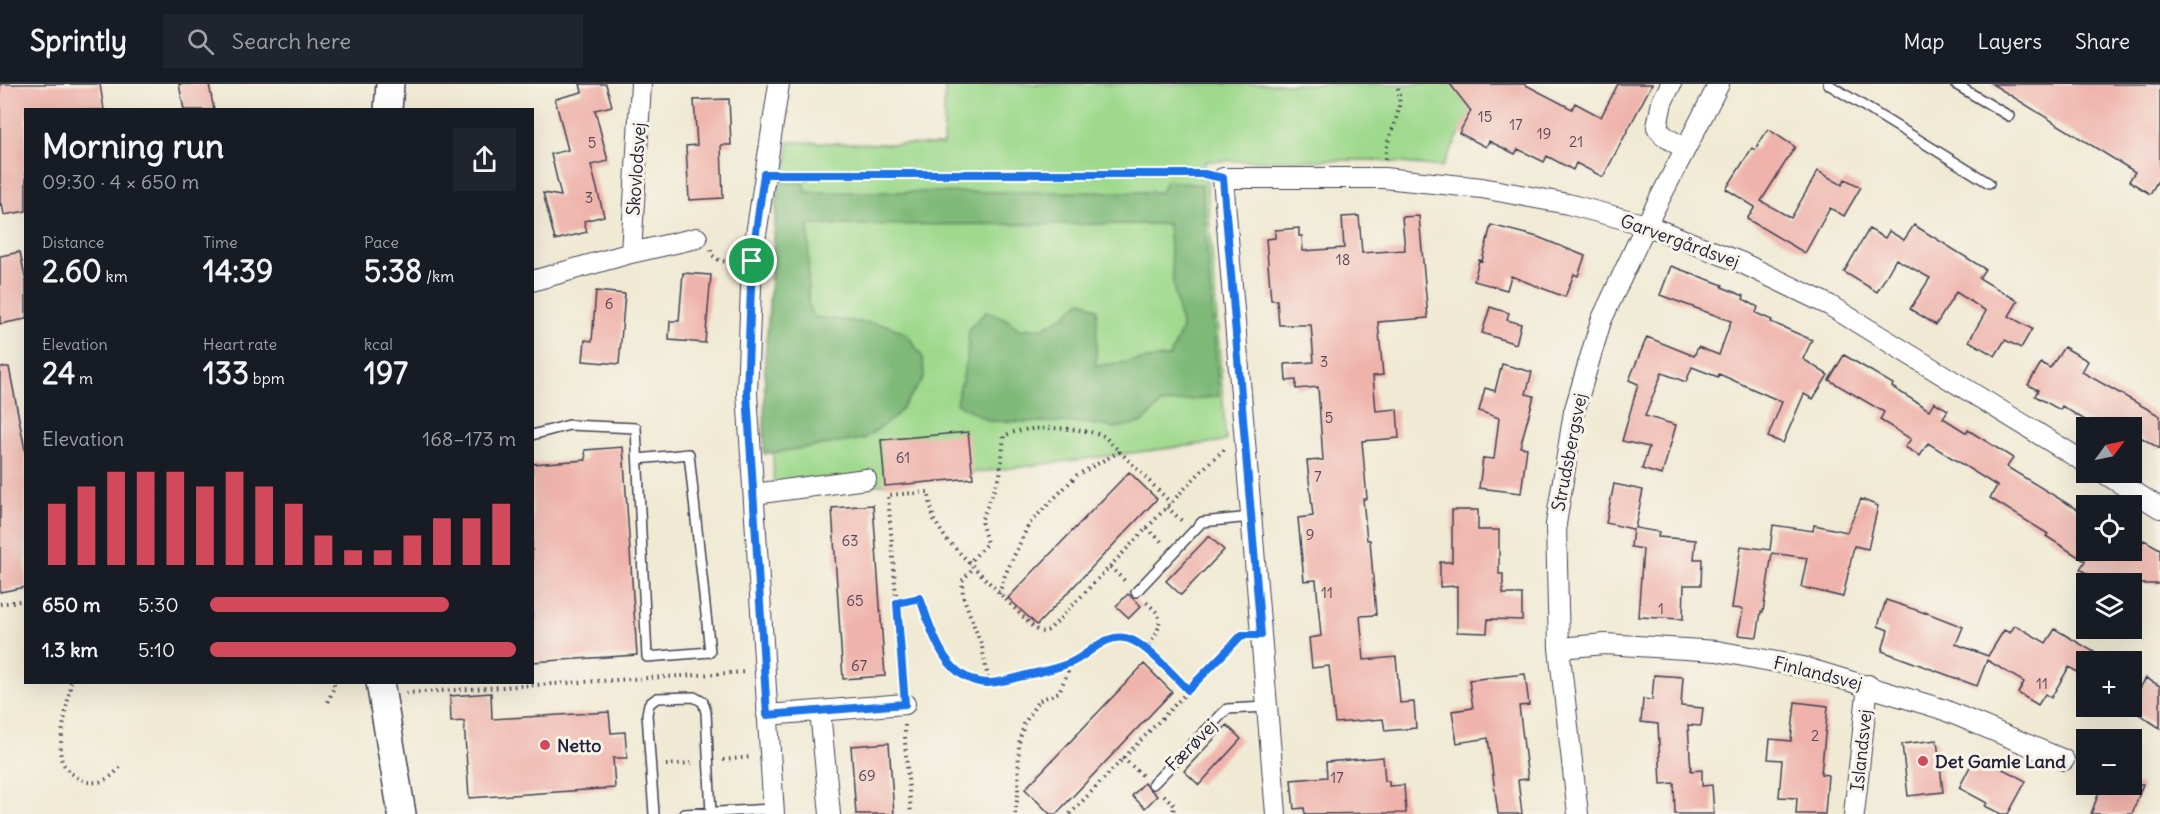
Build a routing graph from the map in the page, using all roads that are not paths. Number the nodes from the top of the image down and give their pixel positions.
1 (390, 84) edge
2 (641, 84) edge
3 (779, 84) edge
4 (1671, 84) edge
5 (1719, 84) edge
6 (1828, 84) edge
7 (1955, 84) edge
8 (388, 108) edge
9 (2009, 116) dead end
10 (1685, 149) junction
11 (1989, 183) dead end
12 (1646, 225) junction
13 (697, 238) road end
14 (631, 254) junction
15 (534, 280) edge
16 (534, 434) edge
17 (2076, 457) edge
18 (638, 459) junction
19 (866, 479) dead end
20 (2120, 483) edge
21 (754, 494) junction
22 (2160, 508) edge
23 (1251, 517) junction
24 (1136, 592) road end
25 (1559, 648) junction
26 (1868, 685) junction
27 (381, 688) edge
28 (905, 704) road end
29 (1267, 708) junction
30 (820, 711) junction
31 (767, 715) junction
32 (2064, 760) dead end
33 (1153, 784) road end
34 (773, 811) edge
35 (711, 813) edge
36 (402, 814) edge
37 (654, 814) edge
38 (684, 814) edge
39 (830, 814) edge
40 (1276, 814) edge
41 (1578, 814) edge
42 (1854, 814) edge

1 - 8 street
2 - 14 street, Skovlodsvej
3 - 21 street
4 - 10 street
5 - 10 street, Strudsbergsvej
6 - 11 lane
7 - 9 lane
10 - 12 street, Strudsbergsvej
12 - 17 street, Garvergårdsvej
12 - 23 street, Garvergårdsvej
12 - 25 street, Strudsbergsvej
13 - 14 street
14 - 15 street
16 - 18 lane
18 - 18 lane
19 - 21 street
20 - 22 street
21 - 31 street
23 - 24 lane
23 - 29 street
25 - 26 street, Finlandsvej
25 - 41 street, Strudsbergsvej
26 - 32 street, Finlandsvej
26 - 42 street, Islandsvej
27 - 36 street
28 - 30 street
29 - 33 lane, Færøvej
29 - 40 street
30 - 31 street
30 - 39 street
31 - 34 street
34 - 35 lane
35 - 37 lane
35 - 38 lane

